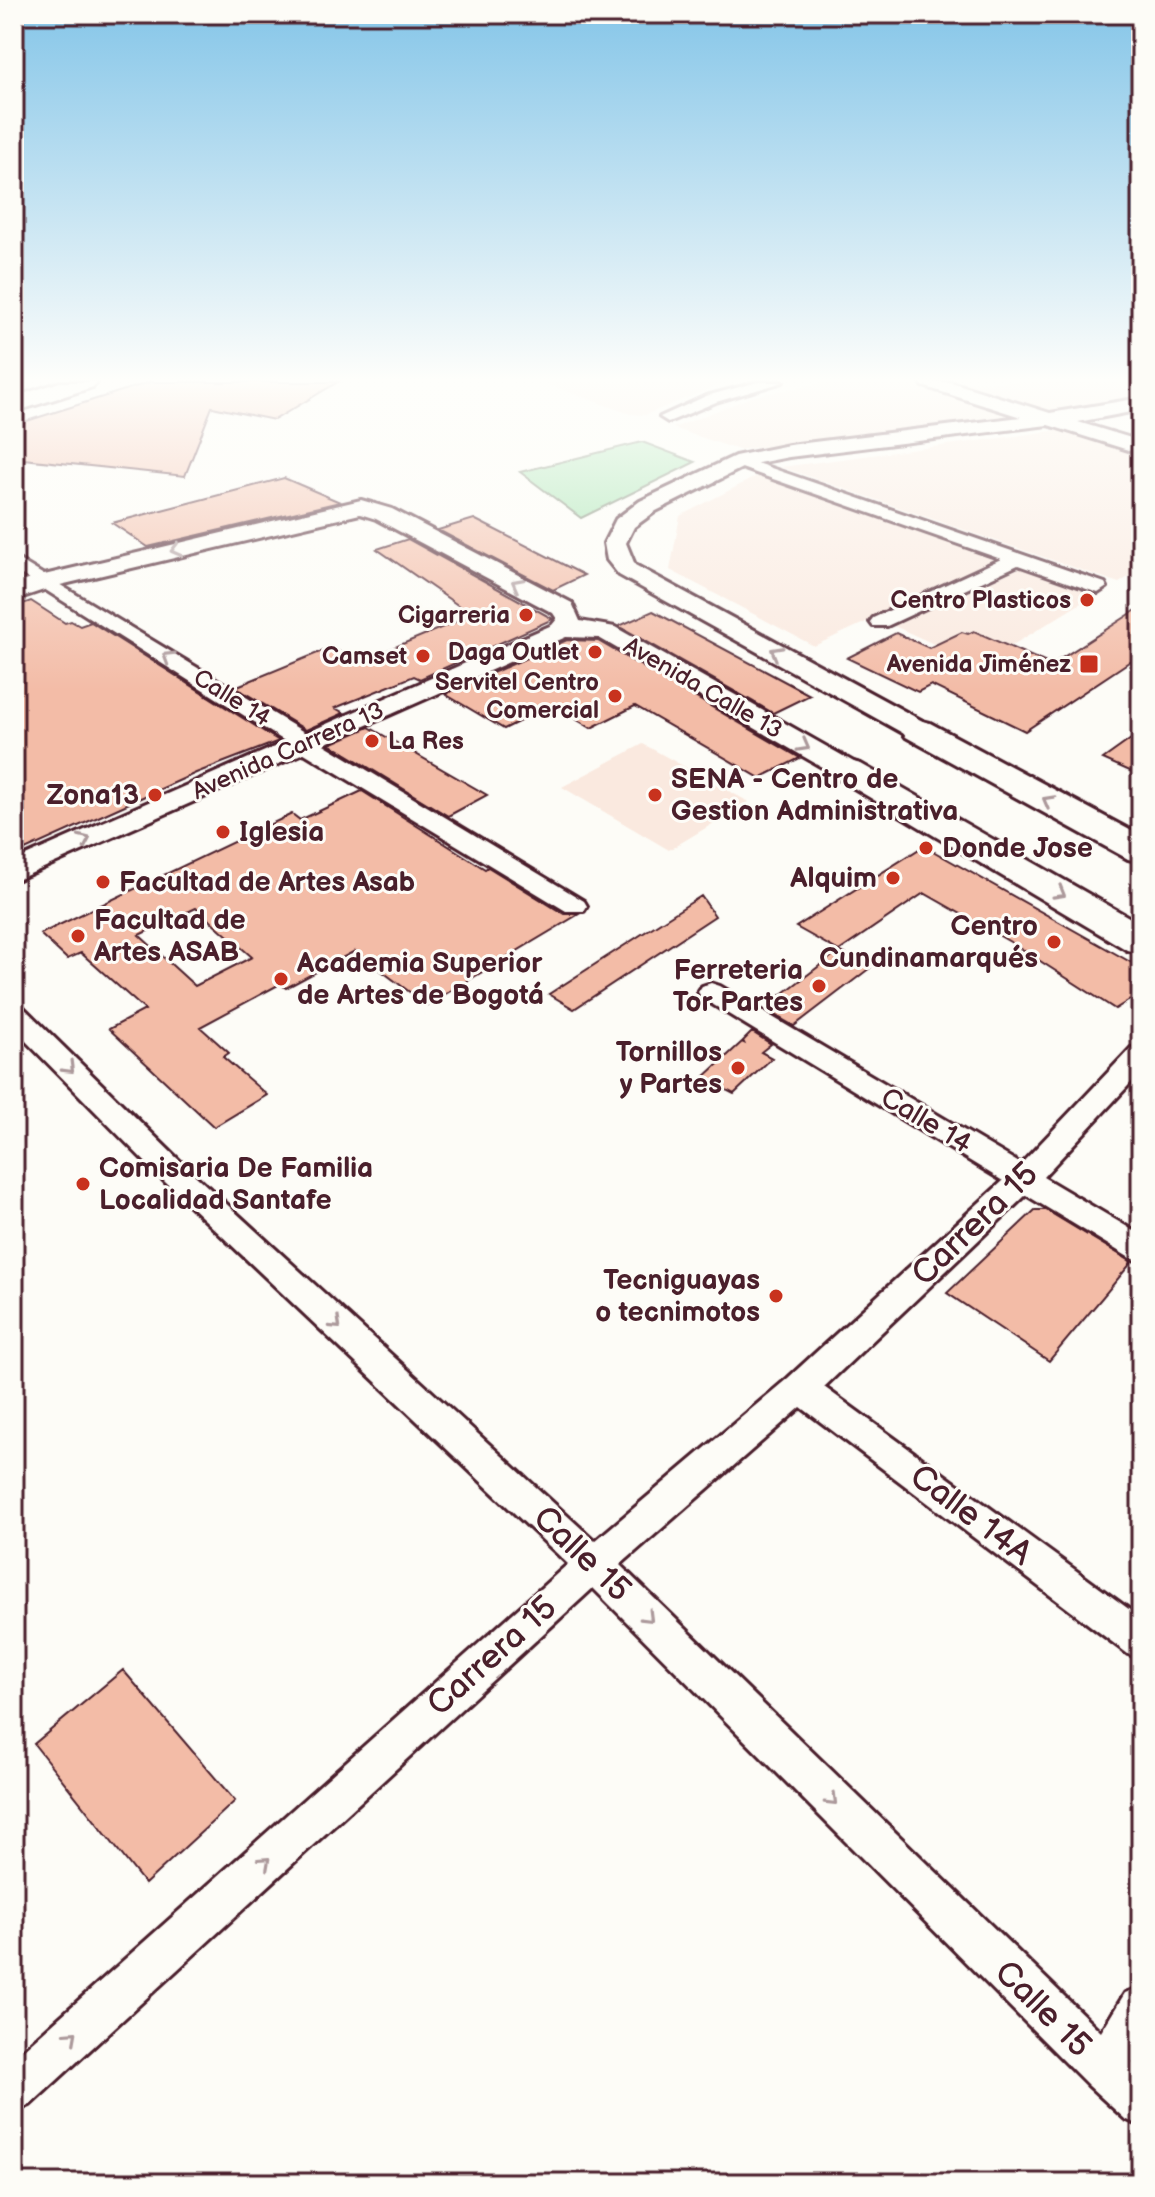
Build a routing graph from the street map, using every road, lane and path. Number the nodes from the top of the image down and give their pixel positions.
1 (690, 485) edge
2 (803, 485) edge
3 (1017, 559) junction
4 (14, 562) edge
5 (48, 581) junction
6 (1098, 587) dead end
7 (14, 593) edge
8 (880, 622) dead end
9 (561, 630) junction
10 (918, 730) joint
11 (305, 744) junction
12 (849, 771) joint
13 (1141, 851) edge
14 (14, 872) edge
15 (575, 906) dead end
16 (1141, 941) edge
17 (711, 992) dead end
18 (14, 1013) edge
19 (1141, 1055) edge
20 (1024, 1179) junction
21 (1141, 1250) edge
22 (800, 1388) junction
23 (594, 1564) junction
24 (1141, 1641) edge
25 (1141, 2009) edge
26 (1104, 2069) junction
27 (14, 2089) edge
28 (1141, 2103) edge

10 -> 1 street
2 - 3 street
3 - 6 street
3 - 8 street
4 - 5 street, Calle 14
5 - 7 street
9 -> 5 street
11 -> 5 street, Calle 14
9 - 11 street, Avenida Carrera 13
9 -> 12 street, Avenida Calle 13
13 -> 10 main road
14 -> 11 street, Avenida Carrera 13
11 - 15 street, Calle 14
12 -> 16 main road, Avenida Calle 13
17 - 20 street, Calle 14
18 -> 23 street, Calle 15
19 - 20 street, Carrera 15
20 - 21 street, Calle 14
20 - 22 street, Carrera 15
22 - 23 street, Carrera 15
22 - 24 street, Calle 14A
23 -> 26 street, Calle 15
27 -> 23 street, Carrera 15
25 - 26 street
26 - 28 street, Calle 15

